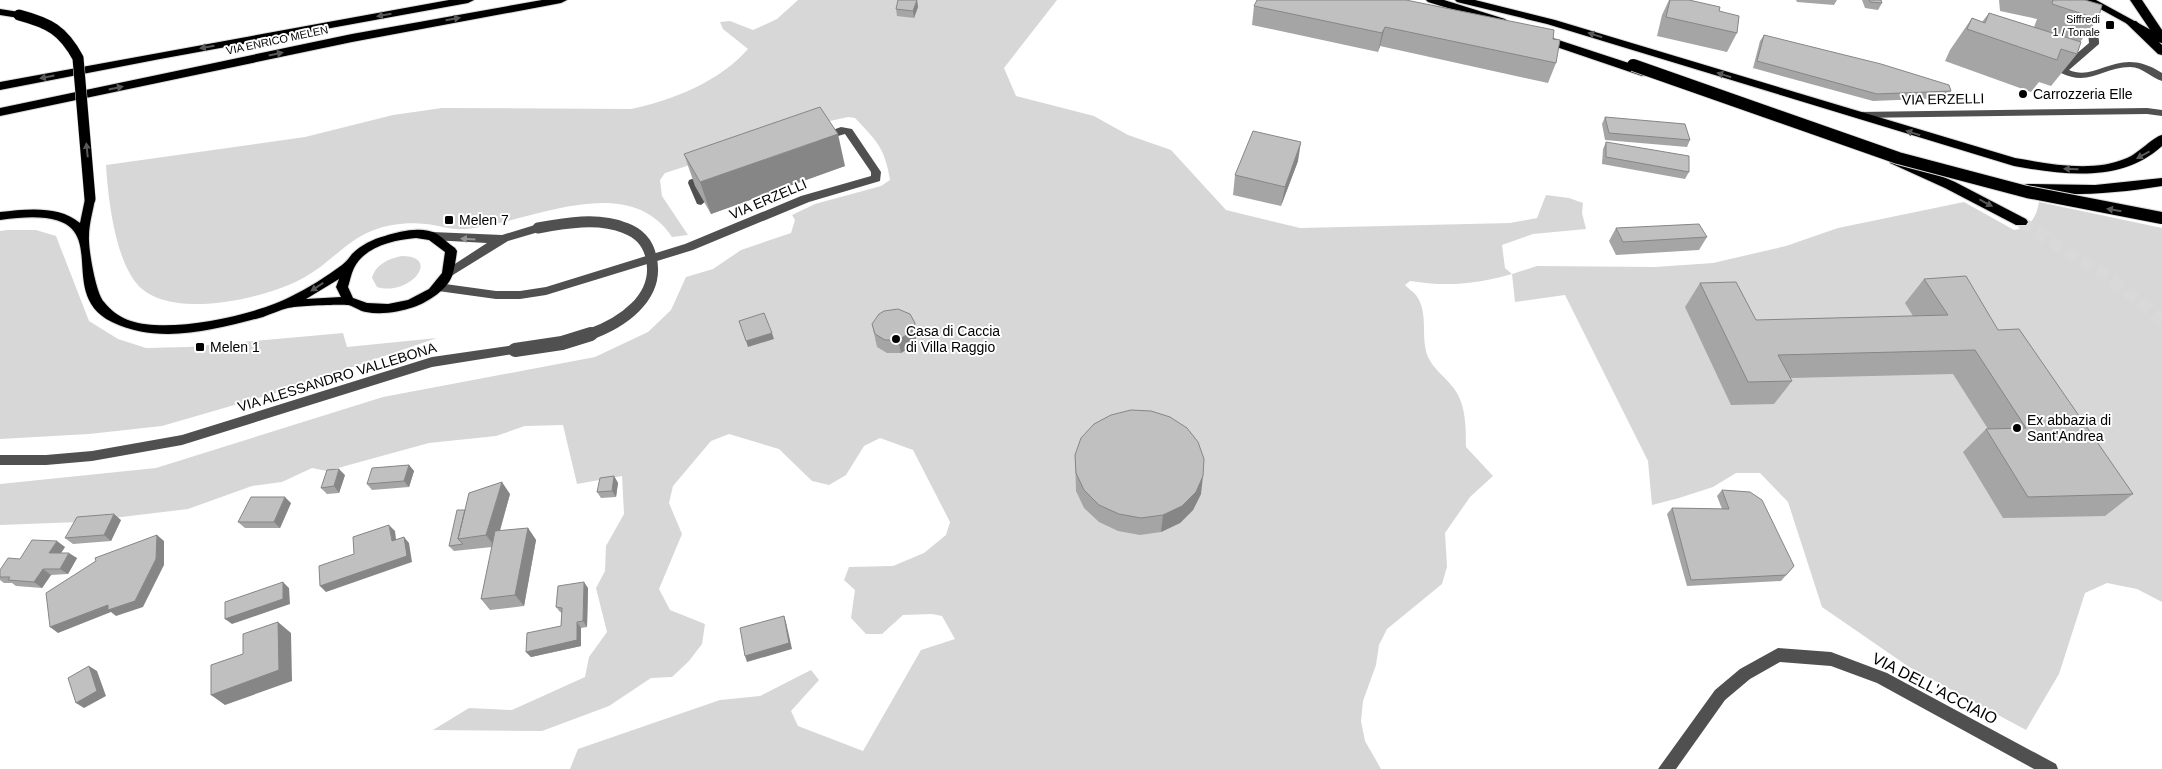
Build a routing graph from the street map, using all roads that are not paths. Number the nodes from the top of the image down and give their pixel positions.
1 (468, 0) edge
2 (560, 0) edge
3 (1461, 0) edge
4 (2089, 0) edge
5 (2136, 0) edge
6 (1427, 2) edge
7 (0, 12) edge
8 (2070, 14) edge
9 (2132, 23) junction
10 (1520, 30) junction
11 (2162, 40) edge
12 (2162, 51) edge
13 (2162, 78) edge
14 (1745, 80) dead end
15 (0, 86) edge
16 (2162, 105) edge
17 (2147, 111) junction
18 (0, 112) edge
19 (2162, 114) edge
20 (2162, 139) edge
21 (805, 143) edge
22 (1894, 160) junction
23 (722, 172) edge
24 (2162, 182) edge
25 (701, 201) edge
26 (0, 216) edge
27 (2162, 218) edge
28 (2021, 222) tunnel mouth
29 (432, 236) junction
30 (83, 237) junction
31 (504, 238) junction
32 (348, 267) junction
33 (448, 274) junction
34 (438, 287) junction
35 (350, 301) junction
36 (285, 305) junction
37 (0, 460) edge
38 (1666, 769) edge
39 (2050, 769) edge

1 -> 15 highway, VIA ENRICO MELEN
18 -> 2 highway, VIA ENRICO MELEN
20 -> 3 highway
4 - 9 main road
5 - 11 highway
6 - 10 highway
30 -> 7 main road, bridge
8 - 13 street
9 - 11 main road
9 - 12 highway
10 - 22 highway, bridge
27 -> 10 highway, bridge
14 - 17 street, VIA ERZELLI
16 - 17 street, VIA ERZELLI
17 - 19 street, VIA ERZELLI
21 - 34 street, VIA ERZELLI
22 - 24 highway, bridge
22 -> 28 highway
23 - 25 street
26 - 30 main road
31 -> 29 street, VIA ALESSANDRO VALLEBONA
29 - 32 main road
29 - 33 main road
30 - 36 main road
31 - 33 street, VIA ALESSANDRO VALLEBONA
31 - 37 street, VIA ALESSANDRO VALLEBONA, bridge
32 - 35 main road
32 -> 36 main road
33 - 34 main road
34 - 35 main road
35 - 36 main road
38 - 39 street, VIA DELL'ACCIAIO

